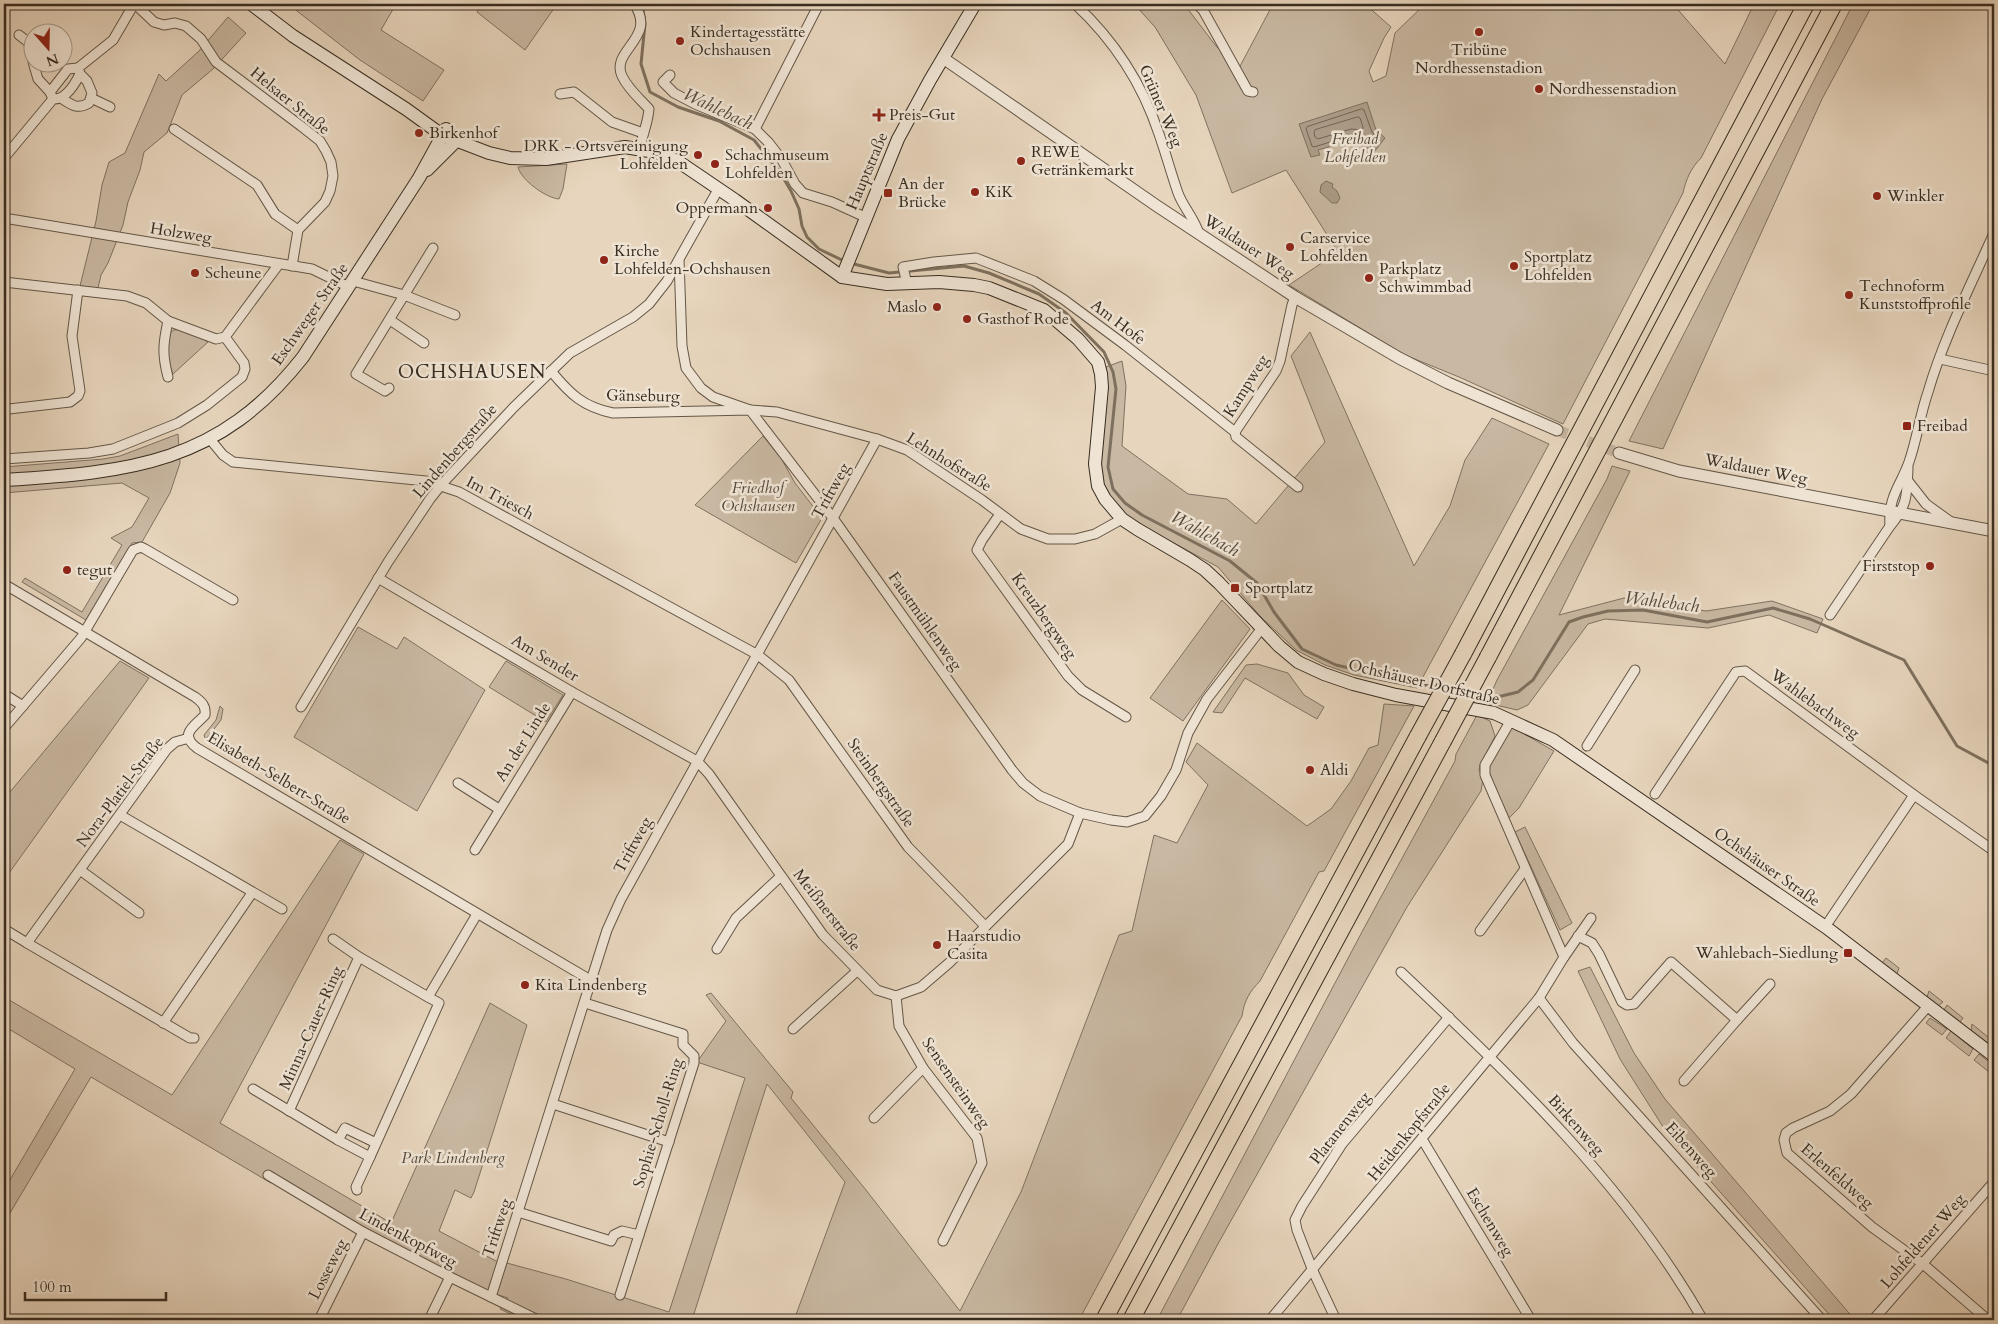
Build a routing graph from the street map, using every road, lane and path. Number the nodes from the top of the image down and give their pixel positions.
1 (134, 4) edge
2 (251, 4) edge
3 (634, 4) edge
4 (819, 4) edge
5 (976, 4) edge
6 (1075, 4) edge
7 (1197, 4) edge
8 (1806, 4) edge
9 (1834, 4) edge
10 (943, 58) junction
11 (72, 68) edge
12 (79, 71) junction
13 (36, 72) edge
14 (63, 72) edge
15 (670, 75) dead end
16 (1253, 92) dead end
17 (560, 94) dead end
18 (55, 97) junction
19 (91, 98) junction
20 (110, 107) dead end
21 (174, 129) dead end
22 (755, 129) junction
23 (444, 132) junction
24 (643, 133) junction
25 (457, 140) junction
26 (640, 149) junction
27 (4, 158) edge
28 (419, 178) junction
29 (719, 188) junction
30 (865, 216) junction
31 (4, 218) edge
32 (298, 230) junction
33 (1994, 233) edge
34 (1198, 234) junction
35 (433, 248) dead end
36 (679, 259) junction
37 (279, 264) junction
38 (292, 266) junction
39 (843, 273) junction
40 (905, 277) junction
41 (4, 282) edge
42 (351, 284) junction
43 (78, 290) junction
44 (404, 296) junction
45 (1296, 297) junction
46 (456, 315) dead end
47 (390, 320) junction
48 (168, 321) junction
49 (225, 337) junction
50 (424, 344) dead end
51 (1940, 359) junction
52 (1994, 370) edge
53 (551, 371) junction
54 (168, 377) dead end
55 (389, 388) dead end
56 (4, 408) edge
57 (750, 410) junction
58 (1557, 430) tunnel mouth
59 (1235, 432) junction
60 (209, 438) junction
61 (877, 439) junction
62 (1619, 452) tunnel mouth
63 (4, 459) edge
64 (1909, 462) junction
65 (4, 481) edge
66 (1908, 481) junction
67 (441, 485) junction
68 (1298, 488) dead end
69 (1889, 512) junction
70 (1000, 514) junction
71 (1901, 514) junction
72 (833, 518) junction
73 (1122, 519) junction
74 (1951, 522) junction
75 (1890, 526) junction
76 (1994, 531) edge
77 (378, 578) junction
78 (4, 584) edge
79 (233, 600) dead end
80 (1830, 615) dead end
81 (1262, 628) junction
82 (84, 632) junction
83 (758, 654) junction
84 (1635, 670) dead end
85 (572, 692) junction
86 (4, 694) edge
87 (23, 706) junction
88 (301, 708) dead end
89 (1126, 718) dead end
90 (1511, 720) junction
91 (4, 728) edge
92 (189, 738) junction
93 (1586, 746) dead end
94 (697, 761) junction
95 (458, 784) dead end
96 (1655, 794) dead end
97 (1914, 795) junction
98 (500, 809) junction
99 (1080, 813) junction
100 (120, 815) junction
101 (475, 850) dead end
102 (1994, 851) edge
103 (1524, 868) junction
104 (80, 870) junction
105 (781, 876) junction
106 (252, 893) junction
107 (282, 909) dead end
108 (138, 913) dead end
109 (477, 914) junction
110 (1591, 918) dead end
111 (1829, 921) dead end
112 (985, 926) junction
113 (4, 929) edge
114 (1480, 931) dead end
115 (1578, 936) junction
116 (333, 939) dead end
117 (27, 942) junction
118 (717, 949) dead end
119 (359, 956) junction
120 (1564, 957) junction
121 (857, 971) junction
122 (1401, 972) dead end
123 (592, 981) junction
124 (1770, 984) dead end
125 (896, 996) junction
126 (428, 997) junction
127 (1538, 998) junction
128 (585, 1003) junction
129 (1929, 1005) junction
130 (1449, 1018) junction
131 (1736, 1020) junction
132 (163, 1023) junction
133 (793, 1029) dead end
134 (194, 1038) dead end
135 (1994, 1056) edge
136 (1489, 1057) junction
137 (923, 1068) junction
138 (1684, 1081) dead end
139 (254, 1089) dead end
140 (553, 1104) junction
141 (289, 1111) junction
142 (874, 1118) dead end
143 (1422, 1139) junction
144 (338, 1140) junction
145 (669, 1142) junction
146 (376, 1143) junction
147 (370, 1157) junction
148 (268, 1175) dead end
149 (1994, 1182) edge
150 (357, 1190) dead end
151 (518, 1212) junction
152 (363, 1232) junction
153 (639, 1235) junction
154 (943, 1241) dead end
155 (1923, 1264) junction
156 (1313, 1271) junction
157 (450, 1277) junction
158 (620, 1295) dead end
159 (491, 1297) junction
160 (319, 1320) edge
161 (429, 1320) edge
162 (538, 1320) edge
163 (1104, 1320) edge
164 (1131, 1320) edge
165 (1270, 1320) edge
166 (1336, 1320) edge
167 (1531, 1320) edge
168 (1703, 1320) edge
169 (1822, 1320) edge
170 (1873, 1320) edge
171 (1988, 1320) edge

1 - 12 street
1 - 32 street, Helsaer Straße
2 - 23 main road, Ochshäuser Dorfstraße
3 - 24 street
4 - 22 street
5 - 10 main road, Hauptstraße
6 - 34 street, Grüner Weg
7 - 16 street
8 - 163 highway, bridge
9 - 164 highway, bridge
10 - 30 main road, Hauptstraße
10 - 34 street, Waldauer Weg
11 - 12 street
12 - 18 street
12 - 19 street
13 - 18 street
14 - 18 street
15 - 22 street
17 - 24 street
18 - 19 street
18 - 27 street
19 - 20 street
21 - 32 street
22 - 30 street
23 - 25 main road, Ochshäuser Dorfstraße
23 - 28 main road, Eschweger Straße
24 - 26 street
25 - 26 main road, Ochshäuser Dorfstraße
25 - 28 main road, Eschweger Straße
26 - 29 main road, Ochshäuser Dorfstraße
28 - 42 main road, Eschweger Straße
29 - 36 street
29 - 39 main road, Ochshäuser Dorfstraße
30 - 39 main road, Hauptstraße
31 - 37 street, Holzweg
32 - 38 street
33 - 51 street
34 - 45 street, Waldauer Weg
35 - 44 street
36 - 53 street, Lindenbergstraße
36 - 57 street
37 - 38 street, Holzweg
37 - 49 street
38 - 42 street, Holzweg
39 - 40 main road, Ochshäuser Dorfstraße
40 - 59 street, Am Hofe
40 - 73 main road, Ochshäuser Dorfstraße
41 - 43 street
42 - 44 street, Holzweg
42 - 60 main road, Eschweger Straße
43 - 48 street
43 - 56 street
44 - 46 street, Holzweg
44 - 47 street
45 - 58 street, Waldauer Weg
45 - 59 street, Kampweg
47 - 50 street
47 - 55 street
48 - 49 street
48 - 54 street
49 - 63 street
51 - 52 street
51 - 64 street
53 - 57 street, Gänseburg
53 - 67 street, Lindenbergstraße
57 - 61 street, Lehnhofstraße
57 - 72 street, Faustmühlenweg
59 - 68 street, Am Hofe
60 - 65 main road, Eschweger Straße
60 - 67 street, Im Triesch
61 - 70 street, Lehnhofstraße
61 - 72 street, Triftweg
62 - 69 street, Waldauer Weg
64 - 66 street
64 - 69 street
66 - 71 street
66 - 74 street
67 - 77 street, Lindenbergstraße
67 - 83 street, Im Triesch
69 - 71 street, Waldauer Weg
69 - 75 street
70 - 73 street, Lehnhofstraße
70 - 89 street, Kreuzbergweg
71 - 74 street, Waldauer Weg
71 - 75 street
72 - 83 street, Triftweg
72 - 99 street, Faustmühlenweg
73 - 81 main road, Ochshäuser Dorfstraße
74 - 76 street, Waldauer Weg
75 - 80 street
77 - 85 street, Am Sender
77 - 88 street, Lindenbergstraße
78 - 82 street, Elisabeth-Selbert-Straße
79 - 82 street
81 - 90 main road, Ochshäuser Dorfstraße
81 - 99 street, Faustmühlenweg
82 - 87 street
82 - 92 street, Elisabeth-Selbert-Straße
83 - 94 street, Triftweg
83 - 112 street, Steinbergstraße
84 - 93 street
85 - 94 street, Am Sender
85 - 98 street, An der Linde
86 - 87 street
87 - 91 street
90 - 103 street
90 - 129 main road, Ochshäuser Straße
92 - 100 street, Nora-Platiel-Straße
92 - 109 street, Elisabeth-Selbert-Straße
94 - 105 street, Meißnerstraße
94 - 123 street, Triftweg
95 - 98 street
96 - 97 street, Wahlebachweg
97 - 102 street, Wahlebachweg
97 - 111 street
98 - 101 street, An der Linde
99 - 112 street
100 - 104 street, Nora-Platiel-Straße
100 - 106 street
103 - 114 street
103 - 120 street
104 - 108 street, Nora-Platiel-Straße
104 - 117 street, Nora-Platiel-Straße
105 - 118 street
105 - 121 street, Meißnerstraße
106 - 107 street
106 - 132 street
109 - 123 street, Elisabeth-Selbert-Straße
109 - 126 street
110 - 115 street, Heidenkopfstraße
112 - 125 street
113 - 117 street
115 - 120 street, Heidenkopfstraße
115 - 131 street
116 - 119 street, Minna-Cauer-Ring
117 - 132 street
119 - 126 street, Minna-Cauer-Ring
119 - 141 street, Minna-Cauer-Ring
120 - 127 street, Heidenkopfstraße
121 - 125 street, Meißnerstraße
121 - 133 street
122 - 130 street, Birkenweg
123 - 128 street, Triftweg
124 - 131 street
125 - 137 street, Sensensteinweg
126 - 146 street
127 - 136 street, Heidenkopfstraße
127 - 169 street, Eibenweg
128 - 140 street, Triftweg
128 - 145 street, Sophie-Scholl-Ring
129 - 135 main road, Ochshäuser Straße
129 - 155 street, Erlenfeldweg
130 - 136 street, Birkenweg
130 - 156 street, Platanenweg
131 - 138 street
132 - 134 street
136 - 143 street, Heidenkopfstraße
136 - 168 street, Birkenweg
137 - 142 street
137 - 154 street, Sensensteinweg
139 - 141 street, Minna-Cauer-Ring
140 - 145 street
140 - 151 street, Triftweg
141 - 144 street, Minna-Cauer-Ring
143 - 156 street, Heidenkopfstraße
143 - 167 street, Eschenweg
144 - 146 street
144 - 147 street, Minna-Cauer-Ring
145 - 153 street, Sophie-Scholl-Ring
146 - 147 street
147 - 150 street
148 - 152 street, Lindenkopfweg
149 - 155 street, Lohfeldener Weg
151 - 153 street
151 - 159 street, Triftweg
152 - 157 street, Lindenkopfweg
152 - 160 street, Losseweg
153 - 158 street, Sophie-Scholl-Ring
155 - 170 street, Lohfeldener Weg
155 - 171 street, Erlenfeldweg
156 - 165 street, Heidenkopfstraße
156 - 166 street
157 - 159 street, Lindenkopfweg
157 - 161 street
159 - 162 street, Lindenkopfweg

